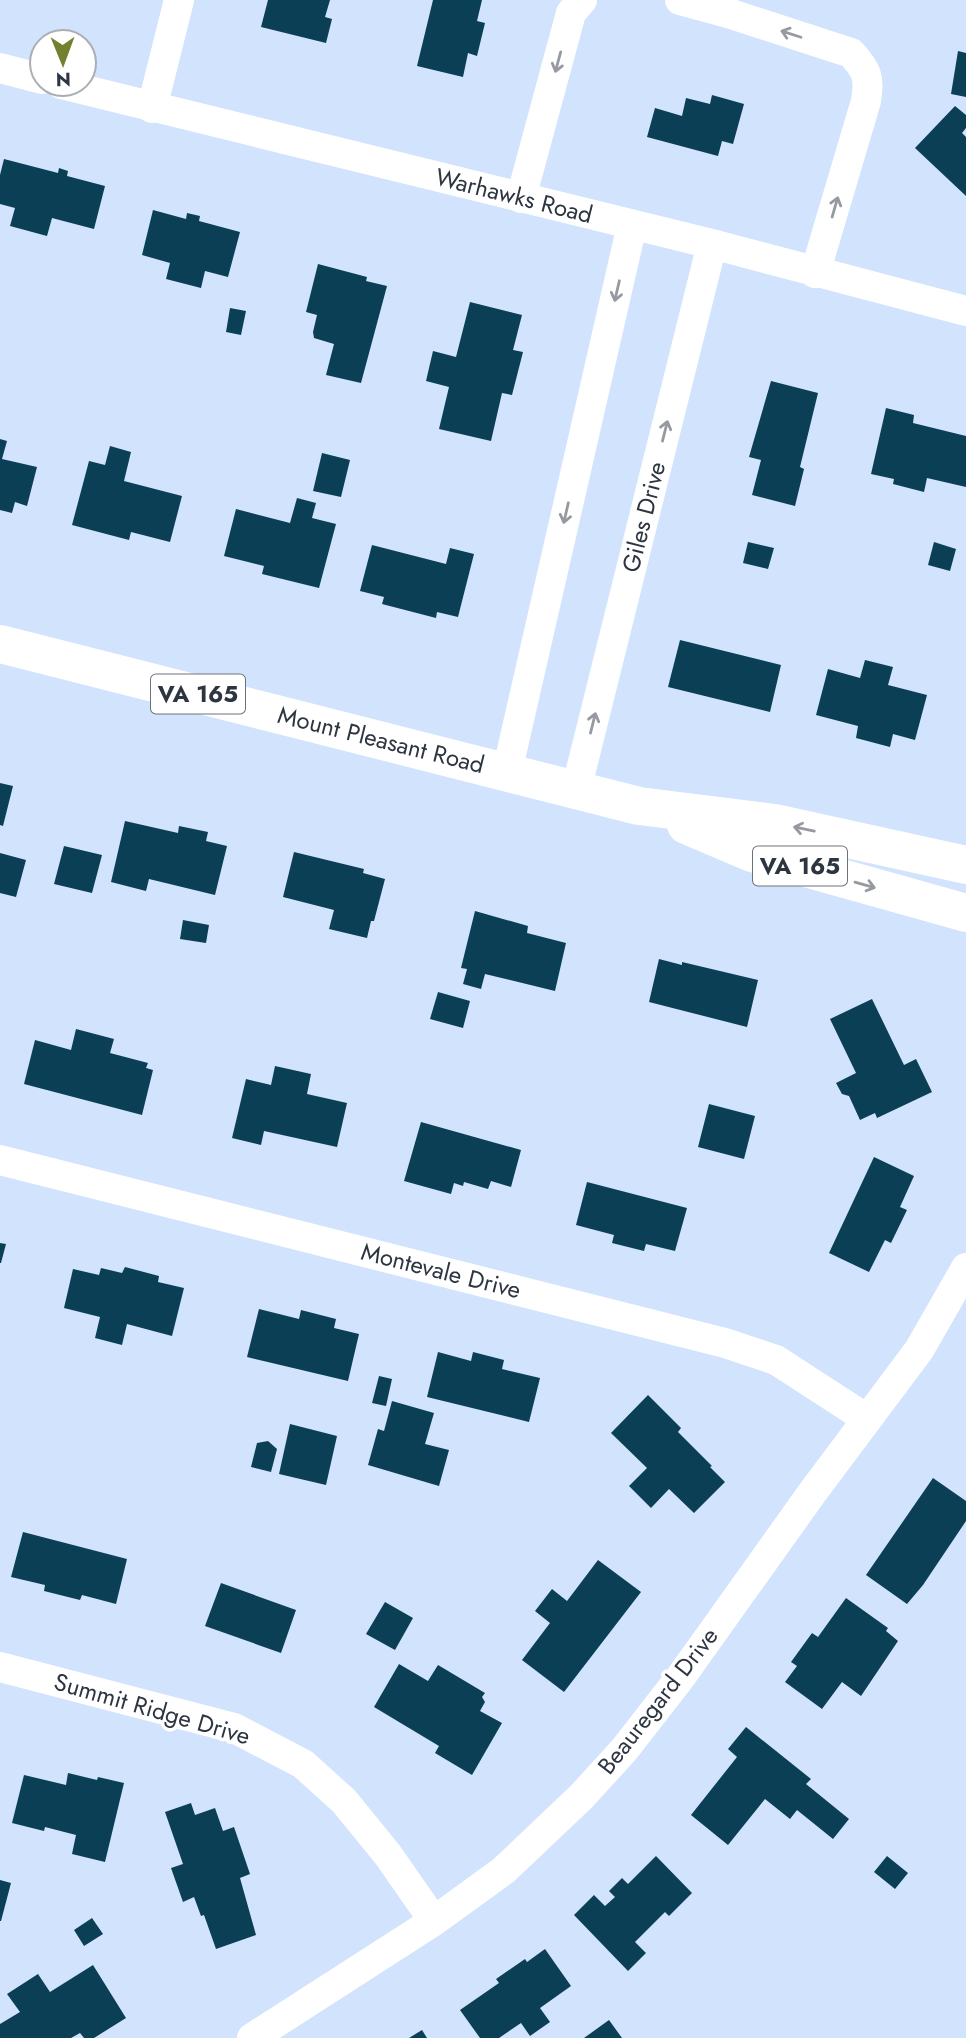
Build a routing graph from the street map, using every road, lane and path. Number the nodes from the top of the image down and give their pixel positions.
1 (179, 0) edge
2 (582, 0) edge
3 (680, 0) edge
4 (729, 6) edge
5 (0, 68) edge
6 (28, 75) edge
7 (98, 94) edge
8 (152, 108) junction
9 (521, 198) junction
10 (632, 225) junction
11 (712, 244) junction
12 (816, 273) junction
13 (966, 311) edge
14 (0, 644) edge
15 (507, 772) junction
16 (576, 790) junction
17 (639, 806) junction
18 (966, 865) edge
19 (966, 913) edge
20 (0, 1160) edge
21 (966, 1268) edge
22 (867, 1419) junction
23 (0, 1667) edge
24 (434, 1921) junction
25 (252, 2038) edge

1 - 8 street
2 -> 9 street
3 - 4 street
12 -> 4 street
5 - 6 street
7 - 8 street, Warhawks Road
8 - 9 street, Warhawks Road
9 - 10 street, Warhawks Road
10 - 11 street, Warhawks Road
10 -> 15 street
11 - 12 street, Warhawks Road
16 -> 11 street, Giles Drive
12 - 13 street, Warhawks Road
14 - 15 highway, Mount Pleasant Road / VA 165
15 - 16 highway, Mount Pleasant Road / VA 165
16 - 17 highway, Mount Pleasant Road / VA 165
18 -> 17 highway, Mount Pleasant Road / VA 165
17 -> 19 highway, Mount Pleasant Road / VA 165
20 - 22 street, Montevale Drive
21 - 22 street, Beauregard Drive
22 - 24 street, Beauregard Drive
23 - 24 street, Summit Ridge Drive
24 - 25 street, Beauregard Drive

